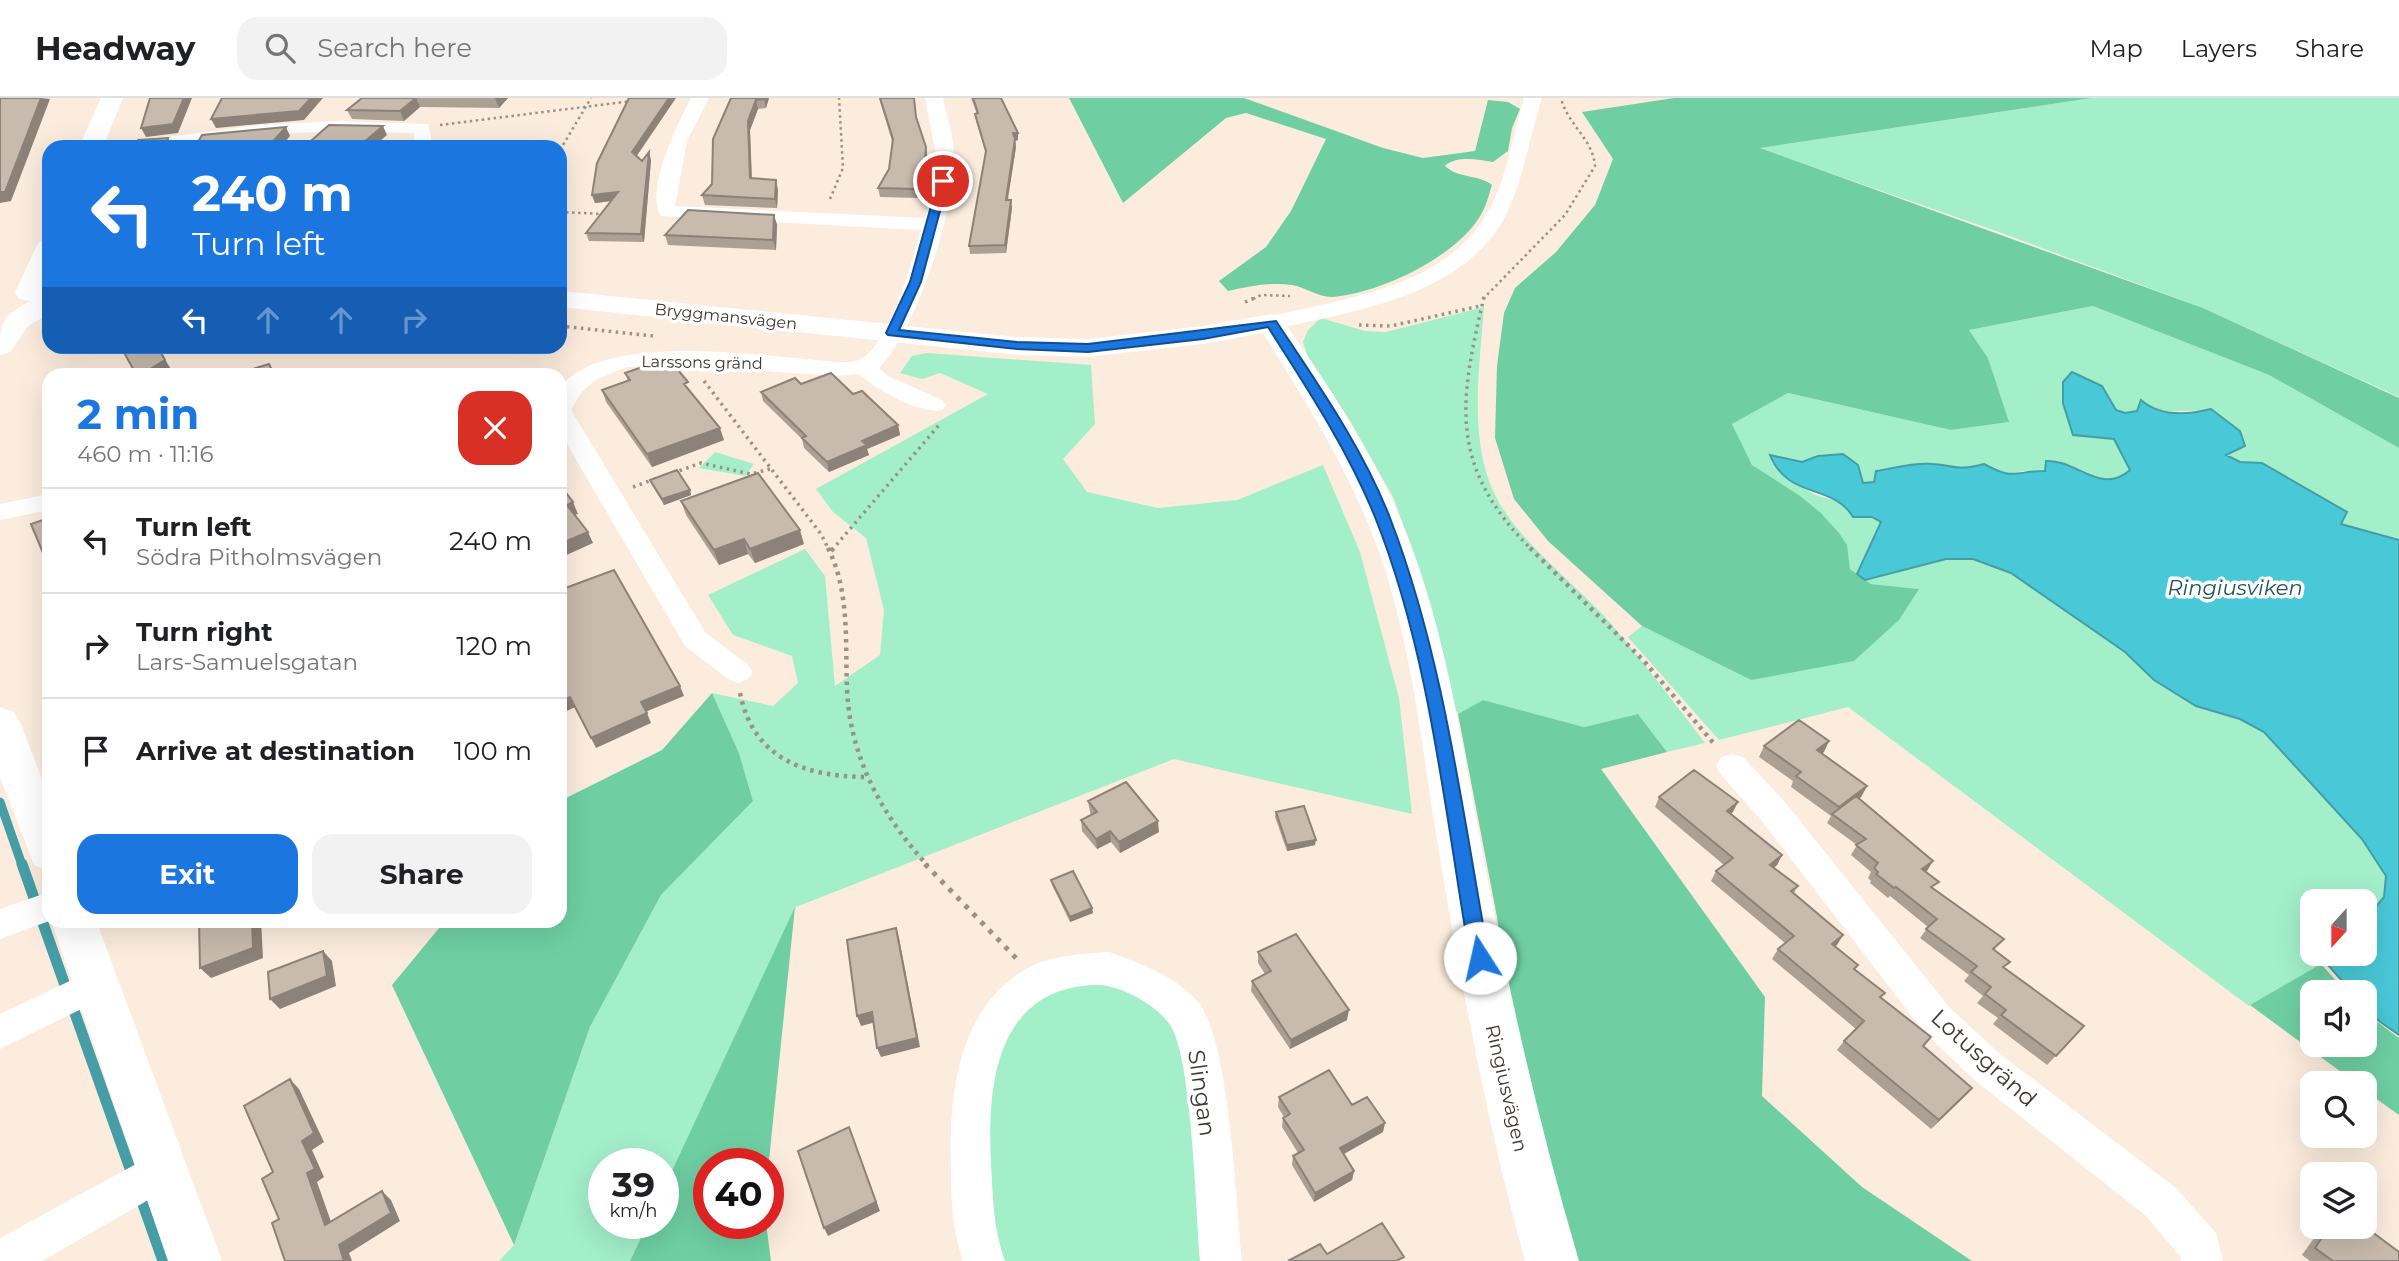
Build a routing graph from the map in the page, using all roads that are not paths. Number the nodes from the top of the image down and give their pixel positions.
1 (112, 98) edge
2 (700, 98) edge
3 (934, 98) edge
4 (1533, 98) edge
5 (423, 138) edge
6 (94, 140) edge
7 (183, 140) edge
8 (930, 224) junction
9 (42, 263) edge
10 (42, 298) edge
11 (567, 300) edge
12 (42, 304) edge
13 (1257, 314) junction
14 (892, 333) junction
15 (1, 344) edge
16 (864, 367) junction
17 (567, 392) edge
18 (934, 405) road end
19 (567, 422) edge
20 (42, 503) edge
21 (0, 512) edge
22 (738, 673) road end
23 (1, 725) edge
24 (1732, 766) road end
25 (42, 834) edge
26 (42, 909) edge
27 (0, 924) edge
28 (77, 928) edge
29 (95, 985) junction
30 (0, 1032) edge
31 (162, 1170) junction
32 (1, 1261) edge
33 (195, 1261) edge
34 (984, 1261) edge
35 (1221, 1261) edge
36 (1552, 1261) edge
37 (2202, 1261) edge

1 - 6 street
2 - 8 street
3 - 8 street
4 - 13 street
5 - 7 street
8 - 14 street
9 - 10 street
11 - 14 street, Bryggmansvägen
12 - 15 street
13 - 14 street, Bryggmansvägen
13 - 36 street, Ringiusvägen
14 - 16 street
16 - 17 street, Larssons gränd
16 - 18 street
19 - 22 street, Larssons gränd
20 - 21 street
23 - 25 street
24 - 37 street, Lotusgränd
26 - 27 street
28 - 29 street
29 - 30 street
29 - 31 street
31 - 32 street
31 - 33 street
34 - 35 street, Slingan

